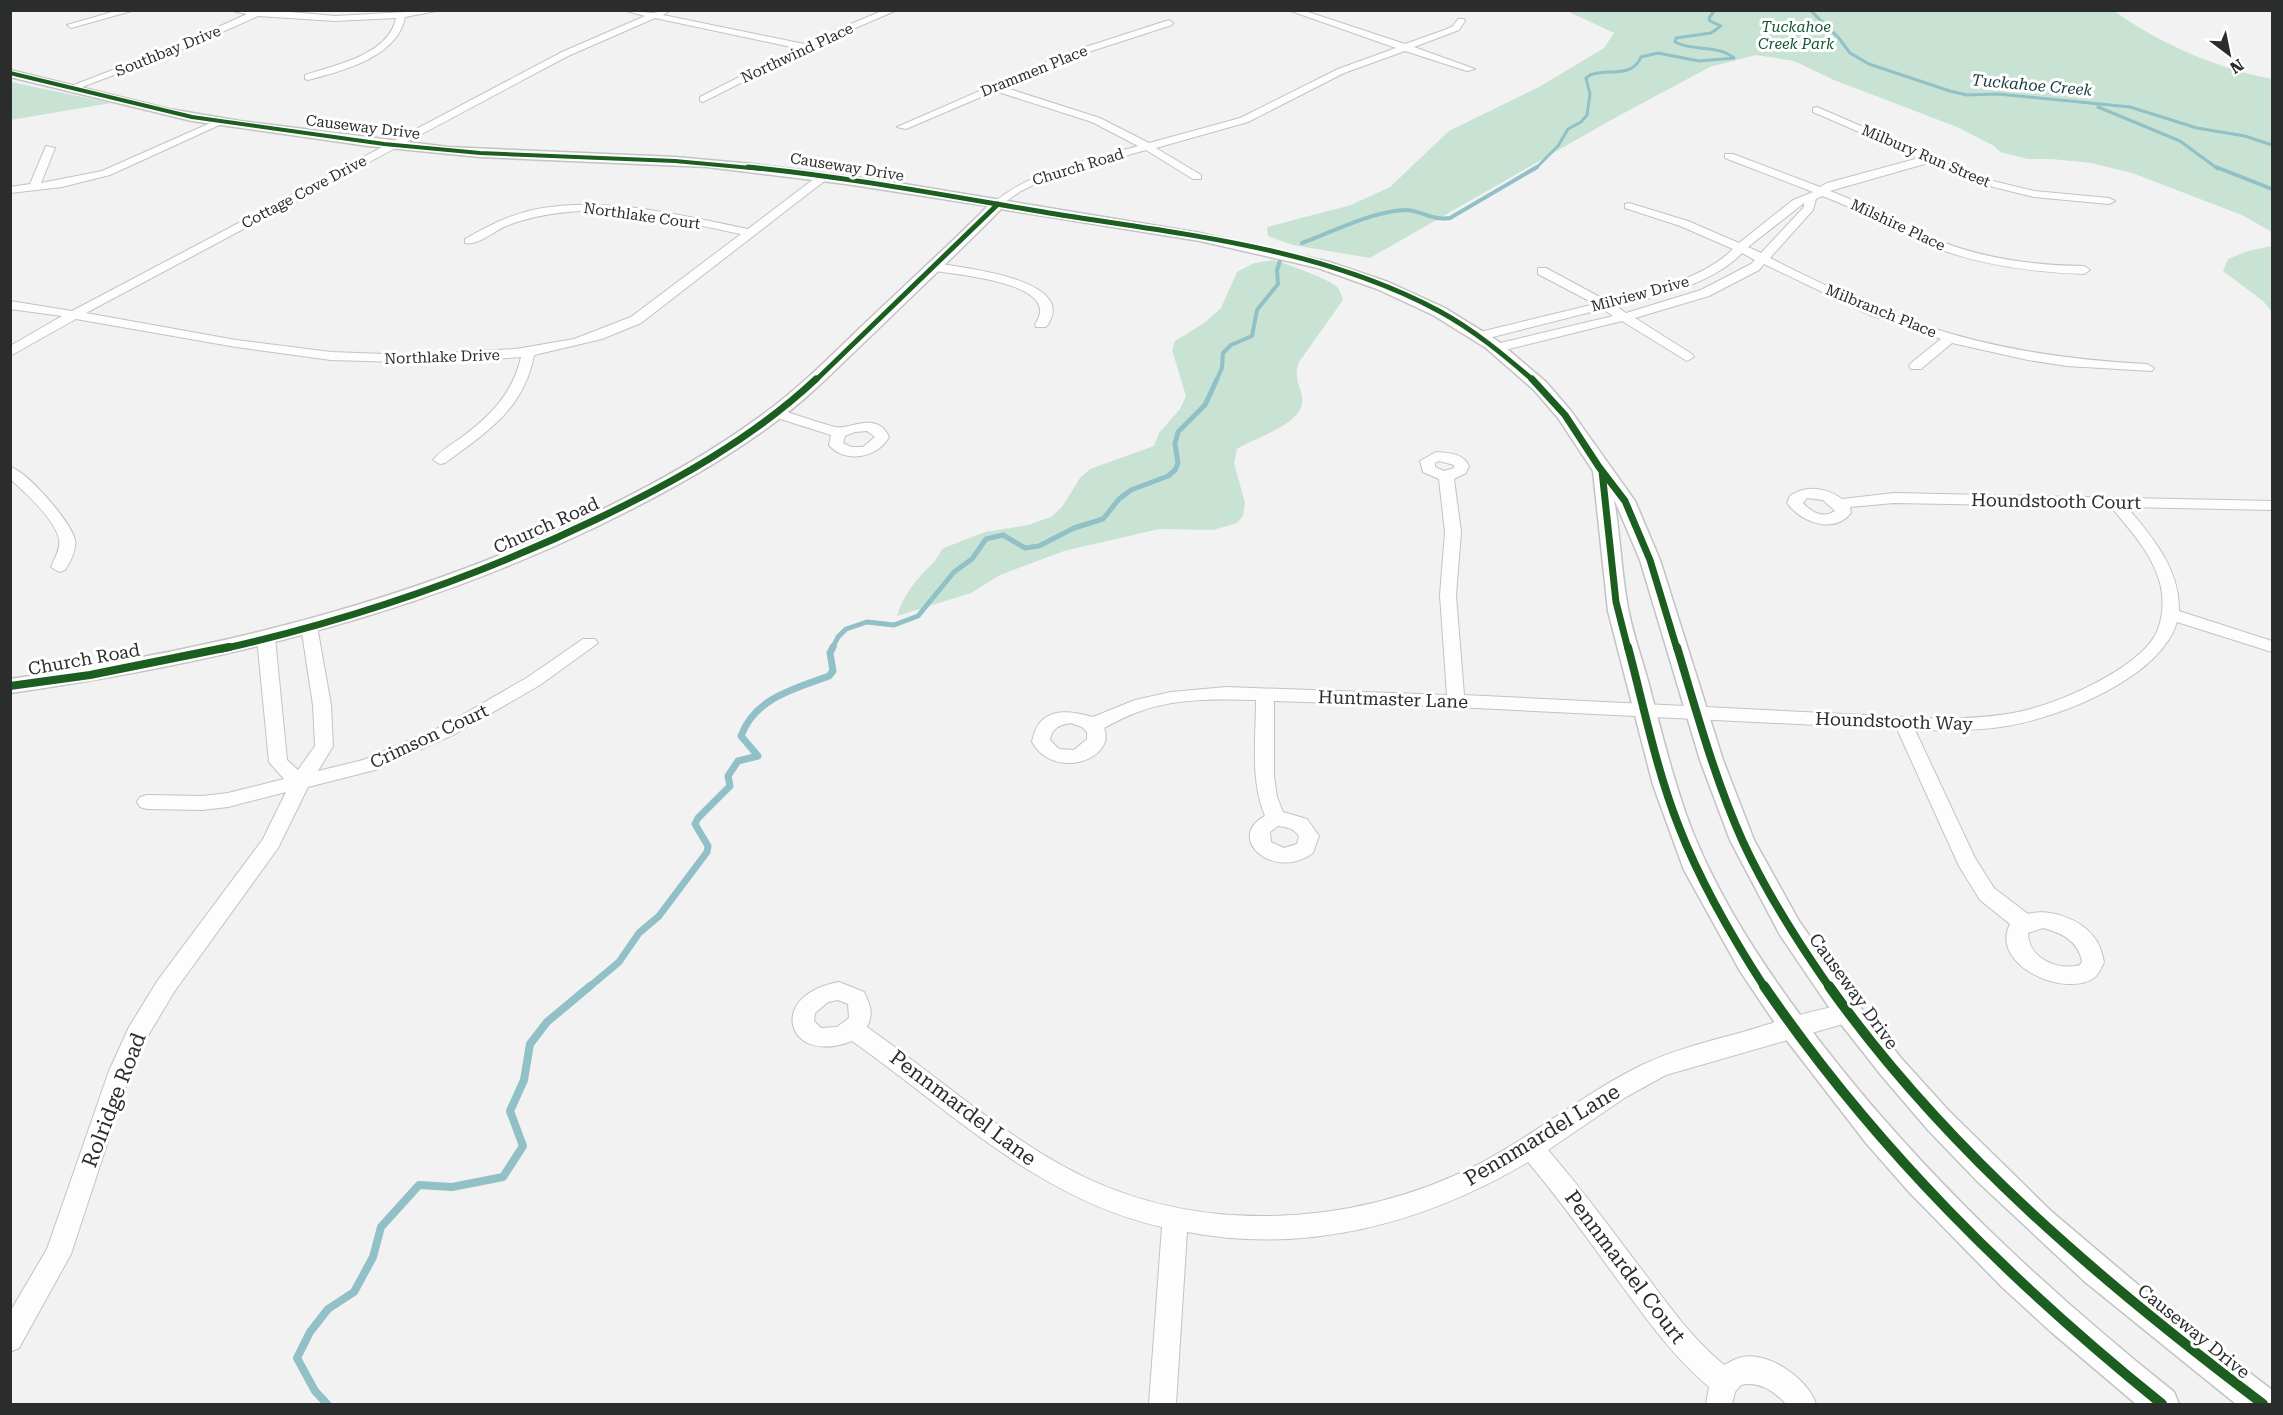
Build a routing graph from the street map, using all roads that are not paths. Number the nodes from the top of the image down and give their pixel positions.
1 (131, 10) edge
2 (232, 10) edge
3 (437, 10) edge
4 (627, 10) edge
5 (667, 10) edge
6 (893, 10) edge
7 (1292, 10) edge
8 (260, 12) edge
9 (401, 16) junction
10 (652, 16) junction
11 (1461, 21) dead end
12 (1169, 23) dead end
13 (71, 25) dead end
14 (804, 47) junction
15 (1406, 48) junction
16 (1470, 69) dead end
17 (10, 73) edge
18 (308, 77) dead end
19 (993, 87) junction
20 (71, 88) junction
21 (703, 99) dead end
22 (1817, 110) dead end
23 (221, 122) junction
24 (902, 127) dead end
25 (392, 144) junction
26 (1148, 146) junction
27 (50, 148) dead end
28 (1729, 156) dead end
29 (1929, 159) junction
30 (823, 177) junction
31 (1197, 177) dead end
32 (34, 188) junction
33 (10, 190) edge
34 (1816, 195) junction
35 (2109, 201) dead end
36 (998, 204) junction
37 (1629, 206) dead end
38 (751, 233) junction
39 (469, 241) dead end
40 (1741, 248) junction
41 (1763, 258) junction
42 (933, 267) junction
43 (2084, 270) dead end
44 (1542, 271) dead end
45 (10, 305) edge
46 (1605, 305) junction
47 (73, 315) junction
48 (1623, 316) junction
49 (1041, 324) dead end
50 (1481, 336) junction
51 (1950, 338) junction
52 (1497, 348) junction
53 (10, 352) edge
54 (528, 353) junction
55 (1687, 357) dead end
56 (1916, 366) dead end
57 (2147, 369) dead end
58 (776, 413) junction
59 (839, 433) dead end
60 (440, 460) dead end
61 (10, 471) edge
62 (1602, 471) junction
63 (1446, 476) dead end
64 (2114, 501) junction
65 (1840, 504) dead end
66 (2272, 505) edge
67 (59, 567) dead end
68 (2169, 614) junction
69 (309, 626) junction
70 (266, 638) junction
71 (589, 643) dead end
72 (2272, 647) edge
73 (10, 686) edge
74 (1265, 693) junction
75 (1456, 701) junction
76 (1644, 710) junction
77 (1698, 713) junction
78 (1903, 723) junction
79 (1093, 725) dead end
80 (300, 783) junction
81 (147, 802) dead end
82 (1276, 819) dead end
83 (2024, 923) dead end
84 (1849, 1013) junction
85 (1794, 1028) junction
86 (853, 1029) dead end
87 (1531, 1147) junction
88 (1175, 1219) junction
89 (10, 1339) edge
90 (1721, 1393) edge
91 (1162, 1404) edge
92 (1803, 1404) edge
93 (2162, 1404) edge
94 (2263, 1404) edge

1 - 13 street
2 - 8 street
3 - 9 street
4 - 10 street
5 - 10 street, Cottage Cove Drive
6 - 14 street, Northwind Place
7 - 15 street
8 - 9 street
8 - 20 street, Southbay Drive
9 - 18 street
10 - 14 street
10 - 25 street, Cottage Cove Drive
11 - 15 street, Church Road
12 - 19 street, Drammen Place
14 - 21 street, Northwind Place
15 - 16 street
15 - 26 street, Church Road
17 - 20 street, Causeway Drive
19 - 24 street, Drammen Place
19 - 26 street
20 - 23 street, Causeway Drive
22 - 29 street, Milbury Run Street
23 - 25 street, Causeway Drive
23 - 32 street
25 - 30 street, Causeway Drive
25 - 47 street, Cottage Cove Drive
26 - 31 street
26 - 36 street, Church Road
27 - 32 street
28 - 34 street, Milshire Place
29 - 34 street, Milview Drive
29 - 35 street, Milbury Run Street
30 - 36 street, Causeway Drive
30 - 38 street, Northlake Drive
32 - 33 street
34 - 40 street, Milview Drive
34 - 41 street, Milview Drive
34 - 43 street, Milshire Place
36 - 42 street, Church Road
36 - 50 street, Causeway Drive
37 - 40 street, Milbranch Place
38 - 39 street, Northlake Court
38 - 54 street, Northlake Drive
40 - 41 street, Milbranch Place
40 - 46 street, Milview Drive
41 - 48 street, Milview Drive
41 - 51 street, Milbranch Place
42 - 49 street
42 - 58 street, Church Road
44 - 46 street
45 - 47 street, Northlake Drive
46 - 48 street
46 - 50 street, Milview Drive
47 - 53 street, Cottage Cove Drive
47 - 54 street, Northlake Drive
48 - 52 street, Milview Drive
48 - 55 street
50 - 52 street, Causeway Drive
51 - 56 street
51 - 57 street, Milbranch Place
52 - 62 street, Causeway Drive
54 - 60 street
58 - 59 street
58 - 69 street, Church Road
61 - 67 street
62 - 76 street, Causeway Drive
62 - 77 street, Causeway Drive
63 - 75 street
64 - 65 street, Houndstooth Court
64 - 66 street, Houndstooth Court
64 - 68 street, Houndstooth Way
68 - 72 street
68 - 78 street, Houndstooth Way
69 - 70 street, Church Road
69 - 80 street, Rolridge Road
70 - 73 street, Church Road
70 - 80 street
71 - 80 street, Crimson Court
74 - 75 street, Huntmaster Lane
74 - 79 street, Huntmaster Lane
74 - 82 street
75 - 76 street, Huntmaster Lane
76 - 77 street, Huntmaster Lane
76 - 85 street, Causeway Drive
77 - 78 street, Houndstooth Way
77 - 84 street, Causeway Drive
78 - 83 street
80 - 81 street, Crimson Court
80 - 89 street, Rolridge Road
84 - 85 street, Pennmardel Lane
84 - 94 street, Causeway Drive
85 - 87 street, Pennmardel Lane
85 - 93 street, Causeway Drive
86 - 88 street, Pennmardel Lane
87 - 88 street, Pennmardel Lane
87 - 90 street, Pennmardel Court
88 - 91 street
90 - 92 street, Pennmardel Court

